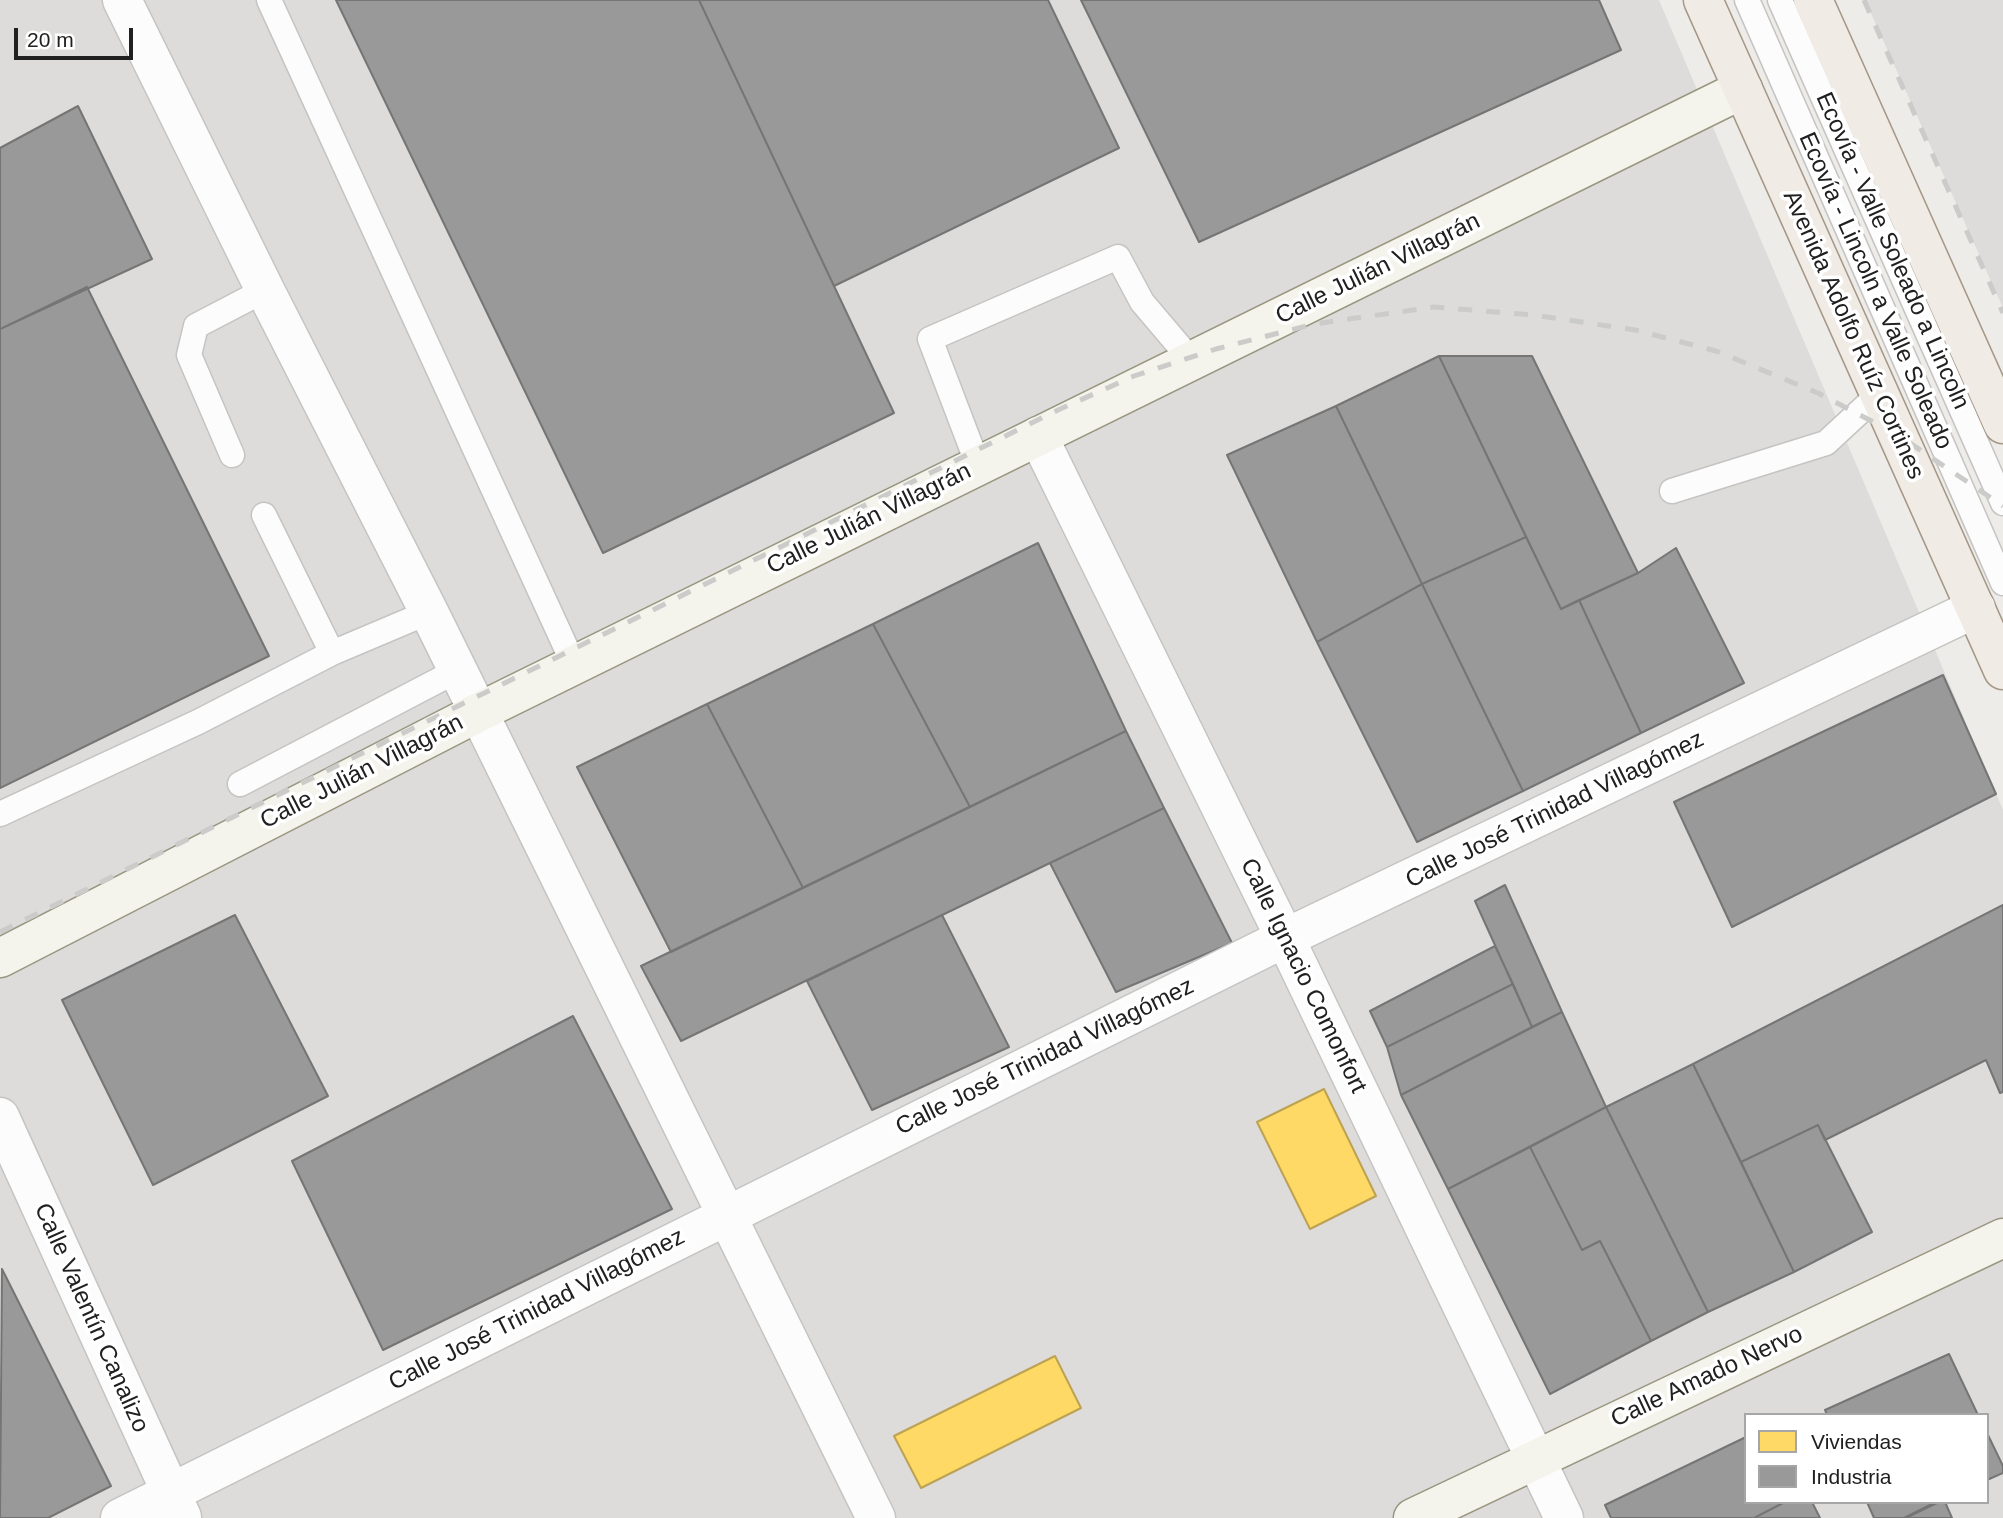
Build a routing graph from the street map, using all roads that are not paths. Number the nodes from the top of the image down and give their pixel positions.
1 (122, 0) edge
2 (269, 0) edge
3 (1703, 0) edge
4 (1747, 0) edge
5 (1780, 0) edge
6 (1813, 0) edge
7 (1743, 89) junction
8 (265, 290) junction
9 (1192, 360) junction
10 (1880, 393) junction
11 (2003, 424) edge
12 (1038, 436) junction
13 (232, 455) dead end
14 (978, 465) junction
15 (1672, 491) dead end
16 (2003, 503) edge
17 (264, 515) dead end
18 (2003, 583) edge
19 (1976, 608) junction
20 (429, 611) junction
21 (332, 653) junction
22 (574, 665) junction
23 (458, 670) junction
24 (2003, 670) edge
25 (479, 712) junction
26 (240, 784) dead end
27 (0, 814) edge
28 (1285, 938) junction
29 (0, 958) edge
30 (0, 1117) edge
31 (725, 1215) junction
32 (2003, 1238) edge
33 (1534, 1458) junction
34 (177, 1506) edge
35 (120, 1518) edge
36 (876, 1518) edge
37 (1413, 1518) edge
38 (1563, 1518) edge

1 - 8 street
2 - 22 lane
3 - 7 main road, Avenida Adolfo Ruíz Cortines
4 - 18 lane, Ecovía - Lincoln a Valle Soleado
5 - 16 lane, Ecovía - Valle Soleado a Lincoln
6 - 11 main road
7 - 9 street, Calle Julián Villagrán
7 - 10 main road, Avenida Adolfo Ruíz Cortines
8 - 13 lane
8 - 20 street
9 - 12 street, Calle Julián Villagrán
9 - 14 lane
10 - 15 lane
10 - 19 main road, Avenida Adolfo Ruíz Cortines
12 - 14 street, Calle Julián Villagrán
12 - 28 street, Calle Ignacio Comonfort
14 - 22 street, Calle Julián Villagrán
17 - 21 lane
19 - 24 main road, Avenida Adolfo Ruíz Cortines
19 - 28 street, Calle José Trinidad Villagómez
20 - 21 lane
20 - 23 street
21 - 27 lane
22 - 25 street, Calle Julián Villagrán
23 - 25 street
23 - 26 lane
25 - 29 street, Calle Julián Villagrán
25 - 31 street
28 - 31 street, Calle José Trinidad Villagómez
28 - 33 street, Calle Ignacio Comonfort
30 - 34 street, Calle Valentín Canalizo
31 - 34 street, Calle José Trinidad Villagómez
31 - 36 street
32 - 33 street, Calle Amado Nervo
33 - 37 street, Calle Amado Nervo
33 - 38 street, Calle Ignacio Comonfort
34 - 35 street, Calle José Trinidad Villagómez

